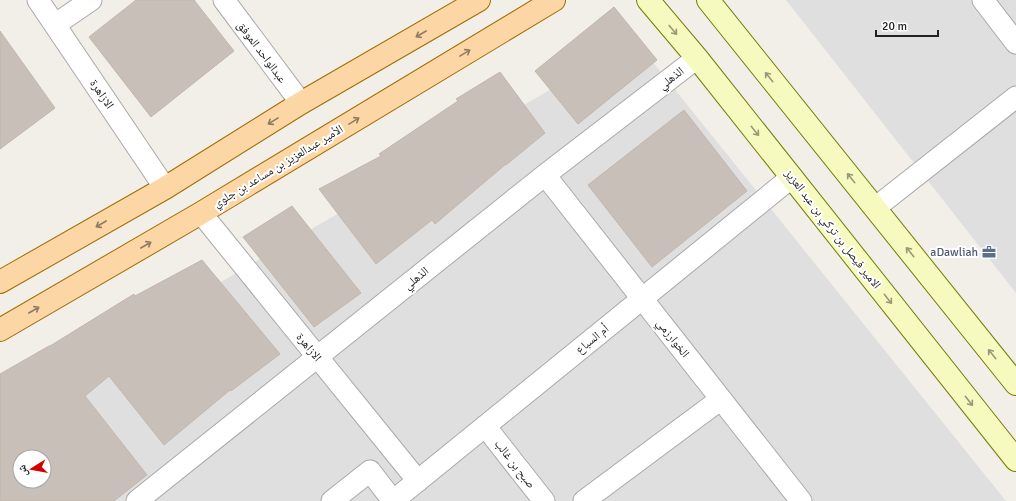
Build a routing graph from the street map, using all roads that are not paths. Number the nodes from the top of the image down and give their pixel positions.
1 (38, 0) edge
2 (91, 0) edge
3 (224, 0) edge
4 (479, 0) edge
5 (554, 0) edge
6 (648, 0) edge
7 (708, 0) edge
8 (983, 0) edge
9 (56, 24) junction
10 (1016, 43) edge
11 (697, 58) junction
12 (1016, 97) edge
13 (301, 104) junction
14 (545, 175) junction
15 (792, 177) junction
16 (165, 188) junction
17 (875, 208) junction
18 (201, 213) junction
19 (0, 282) edge
20 (642, 298) junction
21 (0, 330) edge
22 (317, 358) junction
23 (1016, 384) edge
24 (721, 399) junction
25 (485, 426) junction
26 (1016, 460) edge
27 (418, 481) junction
28 (138, 501) edge
29 (332, 501) edge
30 (393, 501) edge
31 (544, 501) edge
32 (584, 501) edge
33 (801, 501) edge

1 - 9 street, الازاهرة
2 - 9 street
3 - 13 street, عبدالواحد الموفق
4 -> 13 main road
18 -> 5 main road, الأمير عبدالعزيز بن مساعد بن جلوي
6 -> 11 main road, الامير فيصل بن تركي بن عبد العزيز
17 -> 7 main road
8 - 10 street
9 - 16 street, الازاهرة
11 - 14 street, الذهلي
11 -> 15 main road, الامير فيصل بن تركي بن عبد العزيز
12 - 17 street
13 -> 16 main road
14 - 20 street, الخوارزمي
14 - 22 street, الذهلي
15 - 20 street, أم السباع
15 -> 26 main road, الامير فيصل بن تركي بن عبد العزيز
16 -> 19 main road
23 -> 17 main road
21 -> 18 main road, الأمير عبدالعزيز بن مساعد بن جلوي
18 - 22 street, الازاهرة
20 - 24 street, الخوارزمي
20 - 25 street, أم السباع
22 - 27 street, الازاهرة
22 - 28 street, الذهلي
24 - 32 street
24 - 33 street, الخوارزمي
25 - 27 street, أم السباع
25 - 31 street, صبح بن غالب
27 - 30 street, أم السباع
29 - 30 street

